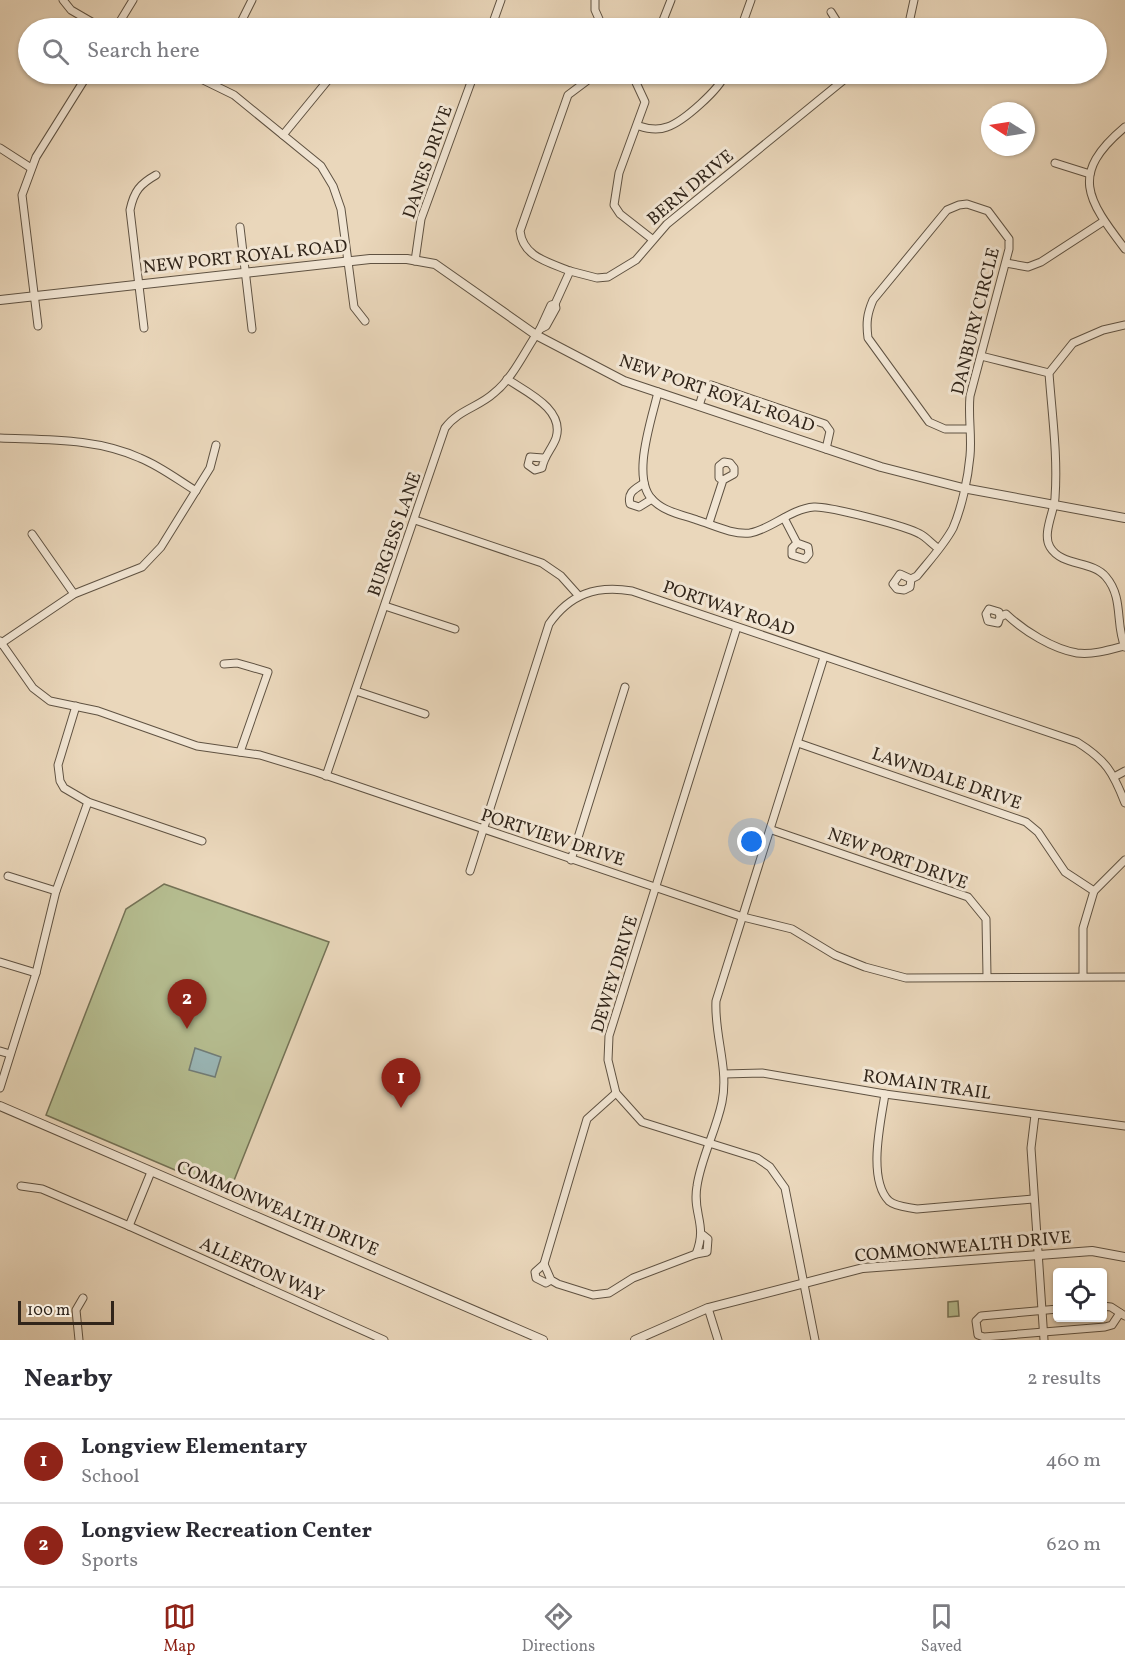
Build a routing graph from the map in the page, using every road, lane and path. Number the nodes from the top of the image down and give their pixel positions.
1 (63, 0) edge
2 (133, 0) edge
3 (252, 0) edge
4 (501, 0) edge
5 (595, 0) edge
6 (671, 0) edge
7 (751, 0) edge
8 (914, 0) edge
9 (831, 12) dead end
10 (85, 18) edge
11 (122, 18) edge
12 (243, 18) edge
13 (495, 18) edge
14 (599, 18) edge
15 (664, 18) edge
16 (745, 18) edge
17 (835, 18) edge
18 (910, 18) edge
19 (82, 84) edge
20 (213, 84) edge
21 (325, 84) edge
22 (469, 84) edge
23 (583, 84) edge
24 (637, 84) edge
25 (720, 84) edge
26 (839, 84) edge
27 (639, 126) junction
28 (1125, 128) edge
29 (283, 135) junction
30 (0, 148) edge
31 (1055, 163) dead end
32 (31, 168) junction
33 (1090, 174) junction
34 (156, 175) dead end
35 (1104, 221) junction
36 (240, 227) dead end
37 (652, 238) junction
38 (1125, 249) edge
39 (349, 261) junction
40 (415, 261) junction
41 (1006, 263) junction
42 (570, 271) junction
43 (245, 273) junction
44 (138, 285) junction
45 (33, 296) junction
46 (0, 300) edge
47 (365, 321) dead end
48 (1125, 325) edge
49 (38, 326) dead end
50 (144, 328) dead end
51 (252, 329) dead end
52 (538, 332) junction
53 (981, 356) junction
54 (1049, 373) junction
55 (507, 379) junction
56 (658, 393) junction
57 (699, 406) junction
58 (969, 429) junction
59 (0, 438) edge
60 (216, 445) dead end
61 (826, 449) junction
62 (543, 458) dead end
63 (723, 480) dead end
64 (644, 483) junction
65 (963, 488) junction
66 (196, 491) junction
67 (652, 499) junction
68 (1055, 505) junction
69 (784, 518) junction
70 (1125, 518) edge
71 (415, 520) junction
72 (709, 523) junction
73 (32, 534) dead end
74 (797, 543) dead end
75 (938, 548) junction
76 (911, 579) dead end
77 (74, 594) junction
78 (578, 595) junction
79 (385, 606) junction
80 (1000, 617) dead end
81 (737, 627) junction
82 (455, 629) dead end
83 (0, 642) edge
84 (1125, 647) edge
85 (824, 657) junction
86 (224, 664) dead end
87 (625, 687) dead end
88 (356, 691) junction
89 (76, 706) junction
90 (425, 714) dead end
91 (798, 743) junction
92 (240, 752) junction
93 (1125, 771) edge
94 (326, 776) junction
95 (1114, 777) junction
96 (88, 802) junction
97 (1125, 803) edge
98 (772, 830) junction
99 (483, 831) junction
100 (202, 842) dead end
101 (571, 860) junction
102 (1125, 860) edge
103 (470, 872) dead end
104 (8, 876) dead end
105 (657, 887) junction
106 (56, 891) junction
107 (1094, 891) junction
108 (743, 917) junction
109 (0, 962) edge
110 (36, 973) junction
111 (987, 976) junction
112 (1083, 976) junction
113 (1125, 977) edge
114 (0, 1051) edge
115 (10, 1054) junction
116 (724, 1074) junction
117 (0, 1088) edge
118 (616, 1093) junction
119 (885, 1094) junction
120 (0, 1106) edge
121 (1035, 1115) junction
122 (1125, 1126) edge
123 (710, 1142) junction
124 (151, 1172) junction
125 (21, 1186) dead end
126 (1034, 1199) junction
127 (129, 1226) junction
128 (1039, 1255) junction
129 (1125, 1257) edge
130 (544, 1264) junction
131 (551, 1280) junction
132 (804, 1284) junction
133 (83, 1298) dead end
134 (1107, 1307) edge
135 (708, 1308) junction
136 (1053, 1309) edge
137 (1042, 1310) junction
138 (1122, 1315) edge
139 (1044, 1336) edge
140 (79, 1340) edge
141 (384, 1340) edge
142 (543, 1340) edge
143 (635, 1340) edge
144 (718, 1340) edge
145 (815, 1340) edge

1 - 10 street
2 - 11 street
3 - 12 street
4 - 13 street
5 - 14 street
6 - 15 street
7 - 16 street
8 - 18 street
9 - 17 street
19 - 32 street
20 - 29 street
21 - 29 street
22 - 40 street, DANES DRIVE
23 - 42 street, BERN DRIVE
24 - 27 street
25 - 27 street
26 - 37 street, BERN DRIVE
27 - 37 street
28 - 33 street
29 - 39 street
30 - 32 street
31 - 33 street
32 - 45 street
33 - 35 street
34 - 44 street
35 - 38 street
35 - 41 street
36 - 43 street
37 - 42 street, BERN DRIVE
39 - 40 street, NEW PORT ROYAL ROAD
39 - 43 street, NEW PORT ROYAL ROAD
39 - 47 street
40 - 52 street, NEW PORT ROYAL ROAD
41 - 53 street, DANBURY CIRCLE
41 - 58 street, DANBURY CIRCLE
42 - 52 street
43 - 44 street, NEW PORT ROYAL ROAD
43 - 51 street
44 - 45 street, NEW PORT ROYAL ROAD
44 - 50 street
45 - 46 street, NEW PORT ROYAL ROAD
45 - 49 street
48 - 54 street
52 - 55 street, BURGESS LANE
52 - 56 street, NEW PORT ROYAL ROAD
53 - 54 street
53 - 58 street, DANBURY CIRCLE
54 - 68 street
55 - 62 street
55 - 71 street, BURGESS LANE
56 - 57 street, NEW PORT ROYAL ROAD
56 - 64 street
57 - 61 street, NEW PORT ROYAL ROAD
57 - 61 street
58 - 65 street, DANBURY CIRCLE
59 - 66 street
60 - 66 street
61 - 65 street, NEW PORT ROYAL ROAD
63 - 72 street
64 - 67 street
64 - 67 street
65 - 68 street, NEW PORT ROYAL ROAD
65 - 75 street, DANBURY CIRCLE
66 - 77 street
67 - 72 street
68 - 70 street, NEW PORT ROYAL ROAD
68 - 84 street
69 - 72 street
69 - 74 street
69 - 75 street
71 - 78 street
71 - 79 street, BURGESS LANE
73 - 77 street
75 - 76 street, DANBURY CIRCLE
77 - 83 street
78 - 81 street, PORTWAY ROAD
78 - 99 street
79 - 82 street
79 - 88 street, BURGESS LANE
80 - 84 street
81 - 85 street, PORTWAY ROAD
81 - 105 street, DEWEY DRIVE
83 - 89 street, PORTVIEW DRIVE
85 - 91 street
85 - 95 street, PORTWAY ROAD
86 - 92 street
87 - 101 street
88 - 90 street
88 - 94 street, BURGESS LANE
89 - 92 street, PORTVIEW DRIVE
89 - 96 street
91 - 98 street
91 - 107 street, LAWNDALE DRIVE
92 - 94 street, PORTVIEW DRIVE
93 - 95 street
94 - 99 street, PORTVIEW DRIVE
95 - 97 street, PORTWAY ROAD
96 - 100 street
96 - 106 street
98 - 108 street
98 - 111 street, NEW PORT DRIVE
99 - 101 street, PORTVIEW DRIVE
99 - 103 street
101 - 105 street, PORTVIEW DRIVE
102 - 107 street
104 - 106 street
105 - 108 street, PORTVIEW DRIVE
105 - 118 street, DEWEY DRIVE
106 - 110 street
107 - 112 street
108 - 111 street, PORTVIEW DRIVE
108 - 116 street
109 - 110 street
110 - 115 street
111 - 112 street, PORTVIEW DRIVE
112 - 113 street, PORTVIEW DRIVE
114 - 115 street
115 - 117 street
116 - 119 street, ROMAIN TRAIL
116 - 123 street
118 - 123 street, DEWEY DRIVE
118 - 130 street
119 - 121 street, ROMAIN TRAIL
119 - 126 street
120 - 124 street, COMMONWEALTH DRIVE
121 - 122 street, ROMAIN TRAIL
121 - 126 street
123 - 131 street
123 - 132 street, DEWEY DRIVE
124 - 127 street
124 - 142 street, COMMONWEALTH DRIVE
125 - 127 street, ALLERTON WAY
126 - 128 street
127 - 141 street, ALLERTON WAY
128 - 129 street, COMMONWEALTH DRIVE
128 - 132 street, COMMONWEALTH DRIVE
128 - 137 street
130 - 131 street
130 - 131 street
132 - 135 street, COMMONWEALTH DRIVE
132 - 145 street, DEWEY DRIVE
133 - 140 street
134 - 138 street
135 - 143 street, COMMONWEALTH DRIVE
135 - 144 street
136 - 137 street
137 - 139 street
137 - 139 street
138 - 139 street

